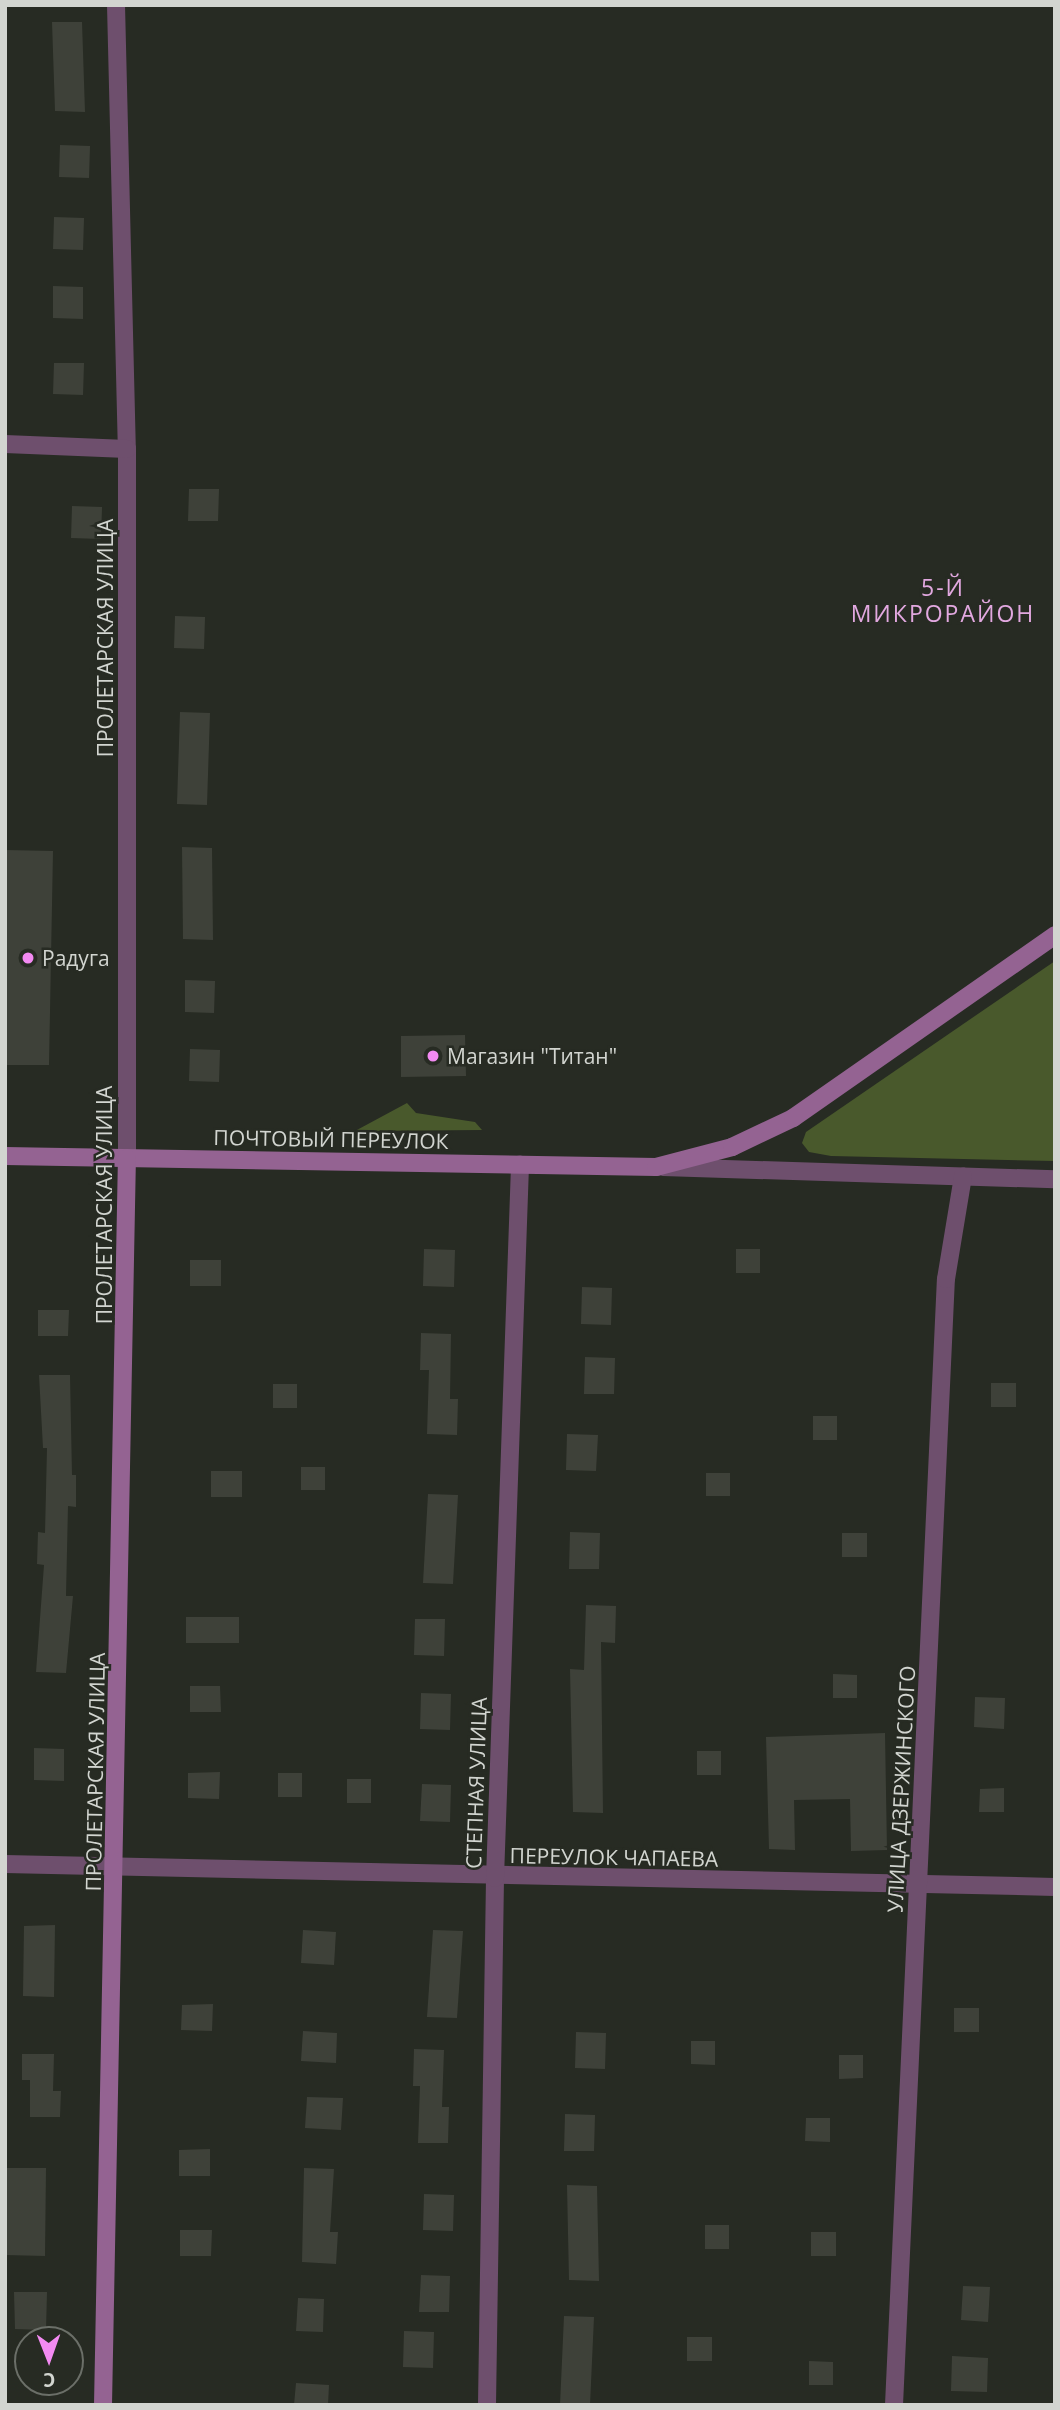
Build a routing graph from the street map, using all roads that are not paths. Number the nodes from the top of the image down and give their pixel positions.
1 (116, 5) edge
2 (5, 444) edge
3 (127, 449) junction
4 (1055, 935) edge
5 (5, 1156) edge
6 (127, 1158) junction
7 (520, 1164) junction
8 (656, 1167) junction
9 (963, 1176) junction
10 (1055, 1180) edge
11 (5, 1864) edge
12 (116, 1866) junction
13 (495, 1878) junction
14 (919, 1884) junction
15 (1055, 1886) edge
16 (103, 2405) edge
17 (486, 2405) edge
18 (894, 2405) edge

1 - 3 street, ПРОЛЕТАРСКАЯ УЛИЦА
2 - 3 street
3 - 6 street, ПРОЛЕТАРСКАЯ УЛИЦА
4 - 8 main road, ПОЧТОВЫЙ ПЕРЕУЛОК
5 - 6 main road, ПОЧТОВЫЙ ПЕРЕУЛОК
6 - 7 main road, ПОЧТОВЫЙ ПЕРЕУЛОК
6 - 12 main road, ПРОЛЕТАРСКАЯ УЛИЦА
7 - 8 main road, ПОЧТОВЫЙ ПЕРЕУЛОК
7 - 13 street, СТЕПНАЯ УЛИЦА
8 - 9 street
9 - 10 street
9 - 14 street, УЛИЦА ДЗЕРЖИНСКОГО
11 - 12 street, ПЕРЕУЛОК ЧАПАЕВА
12 - 13 street, ПЕРЕУЛОК ЧАПАЕВА
12 - 16 main road, ПРОЛЕТАРСКАЯ УЛИЦА
13 - 14 street, ПЕРЕУЛОК ЧАПАЕВА
13 - 17 street, СТЕПНАЯ УЛИЦА
14 - 15 street, ПЕРЕУЛОК ЧАПАЕВА
14 - 18 street, УЛИЦА ДЗЕРЖИНСКОГО

